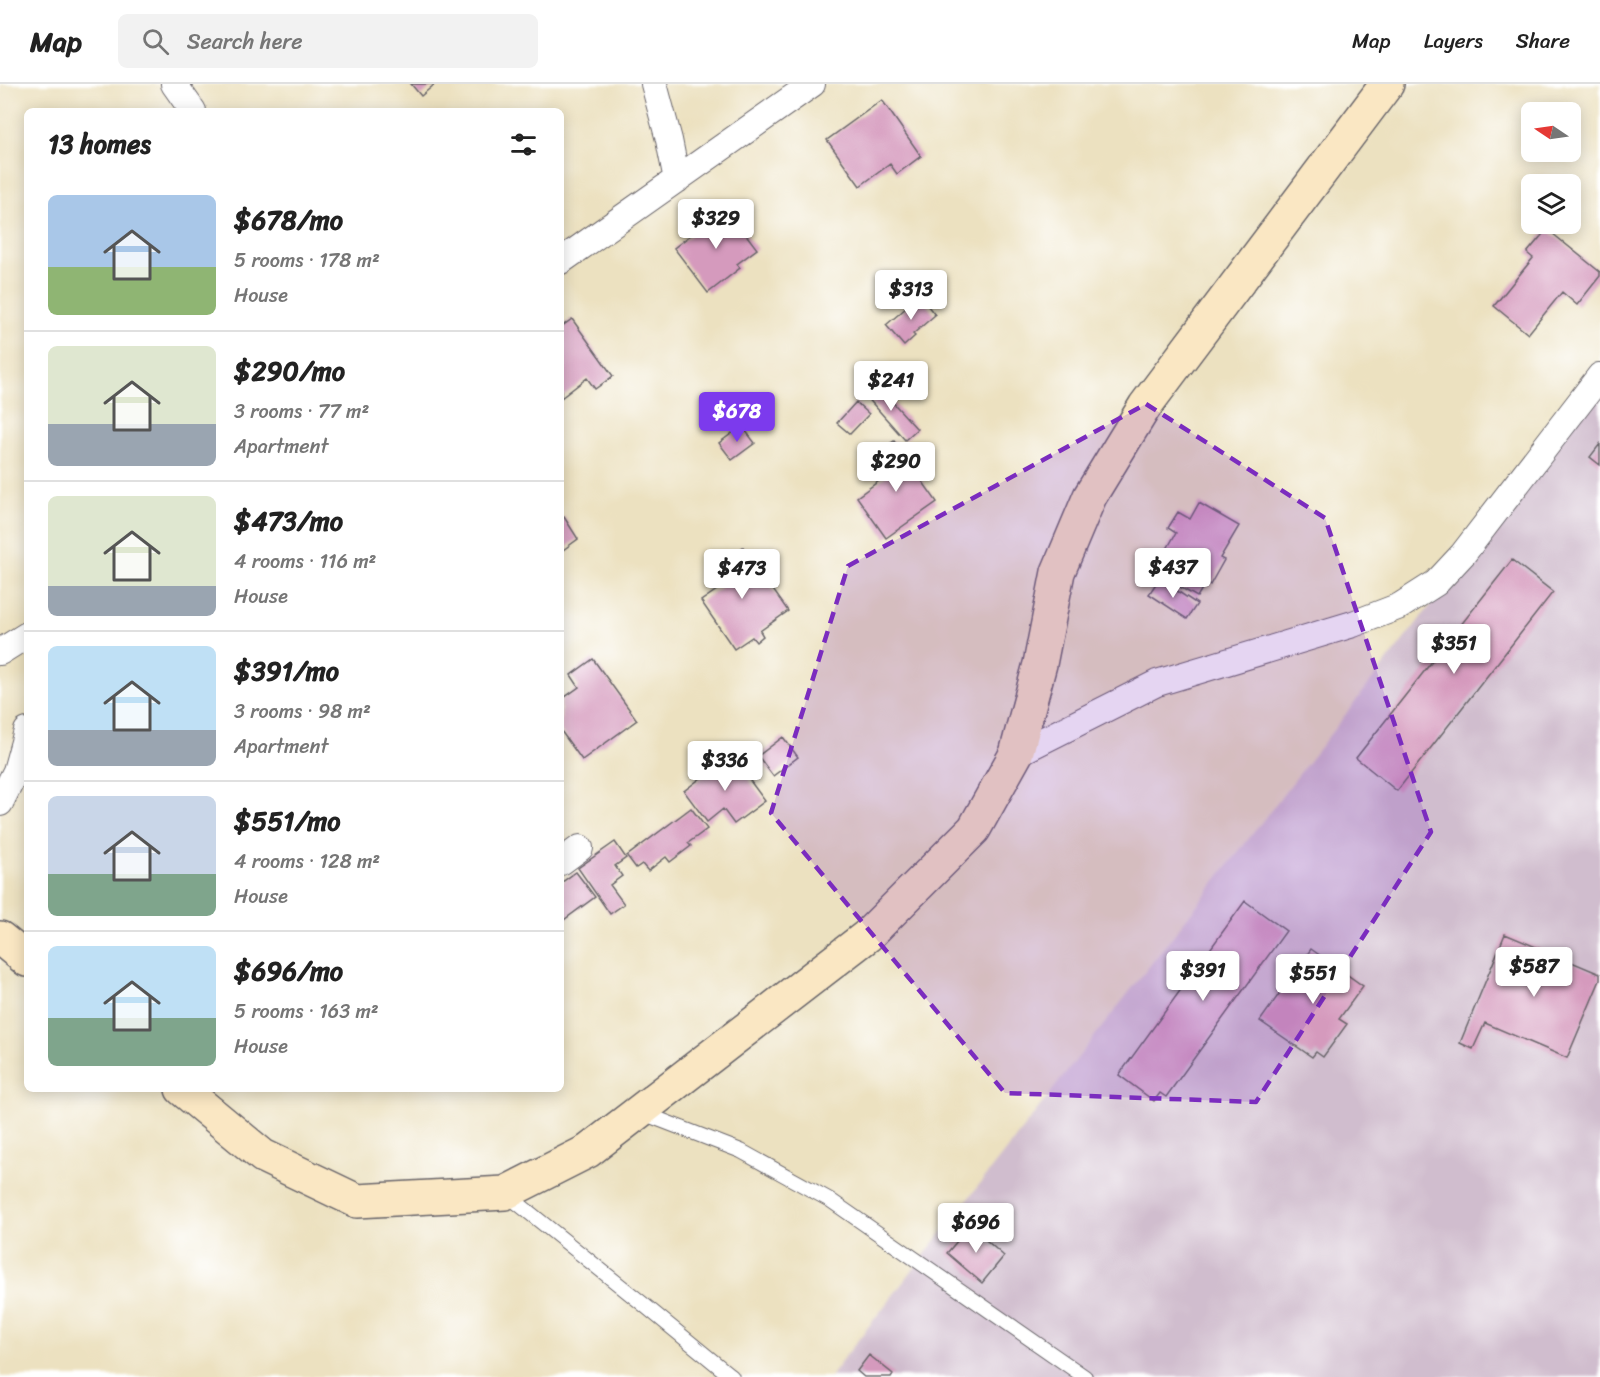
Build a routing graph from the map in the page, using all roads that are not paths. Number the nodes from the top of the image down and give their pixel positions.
1 (174, 84) edge
2 (654, 84) edge
3 (812, 84) edge
4 (1387, 84) edge
5 (191, 108) edge
6 (676, 180) junction
7 (564, 259) edge
8 (1600, 375) edge
9 (24, 636) edge
10 (0, 652) edge
11 (24, 742) edge
12 (1016, 754) junction
13 (0, 803) edge
14 (0, 938) edge
15 (24, 958) edge
16 (186, 1092) edge
17 (640, 1112) junction
18 (505, 1193) junction
19 (732, 1377) edge
20 (1085, 1377) edge

1 - 5 street
2 - 6 street
3 - 6 street
4 - 12 street
6 - 7 street
8 - 12 street
9 - 10 street
11 - 13 street
12 - 17 street
14 - 15 street
16 - 18 street
17 - 18 street
17 - 20 lane
18 - 19 lane

